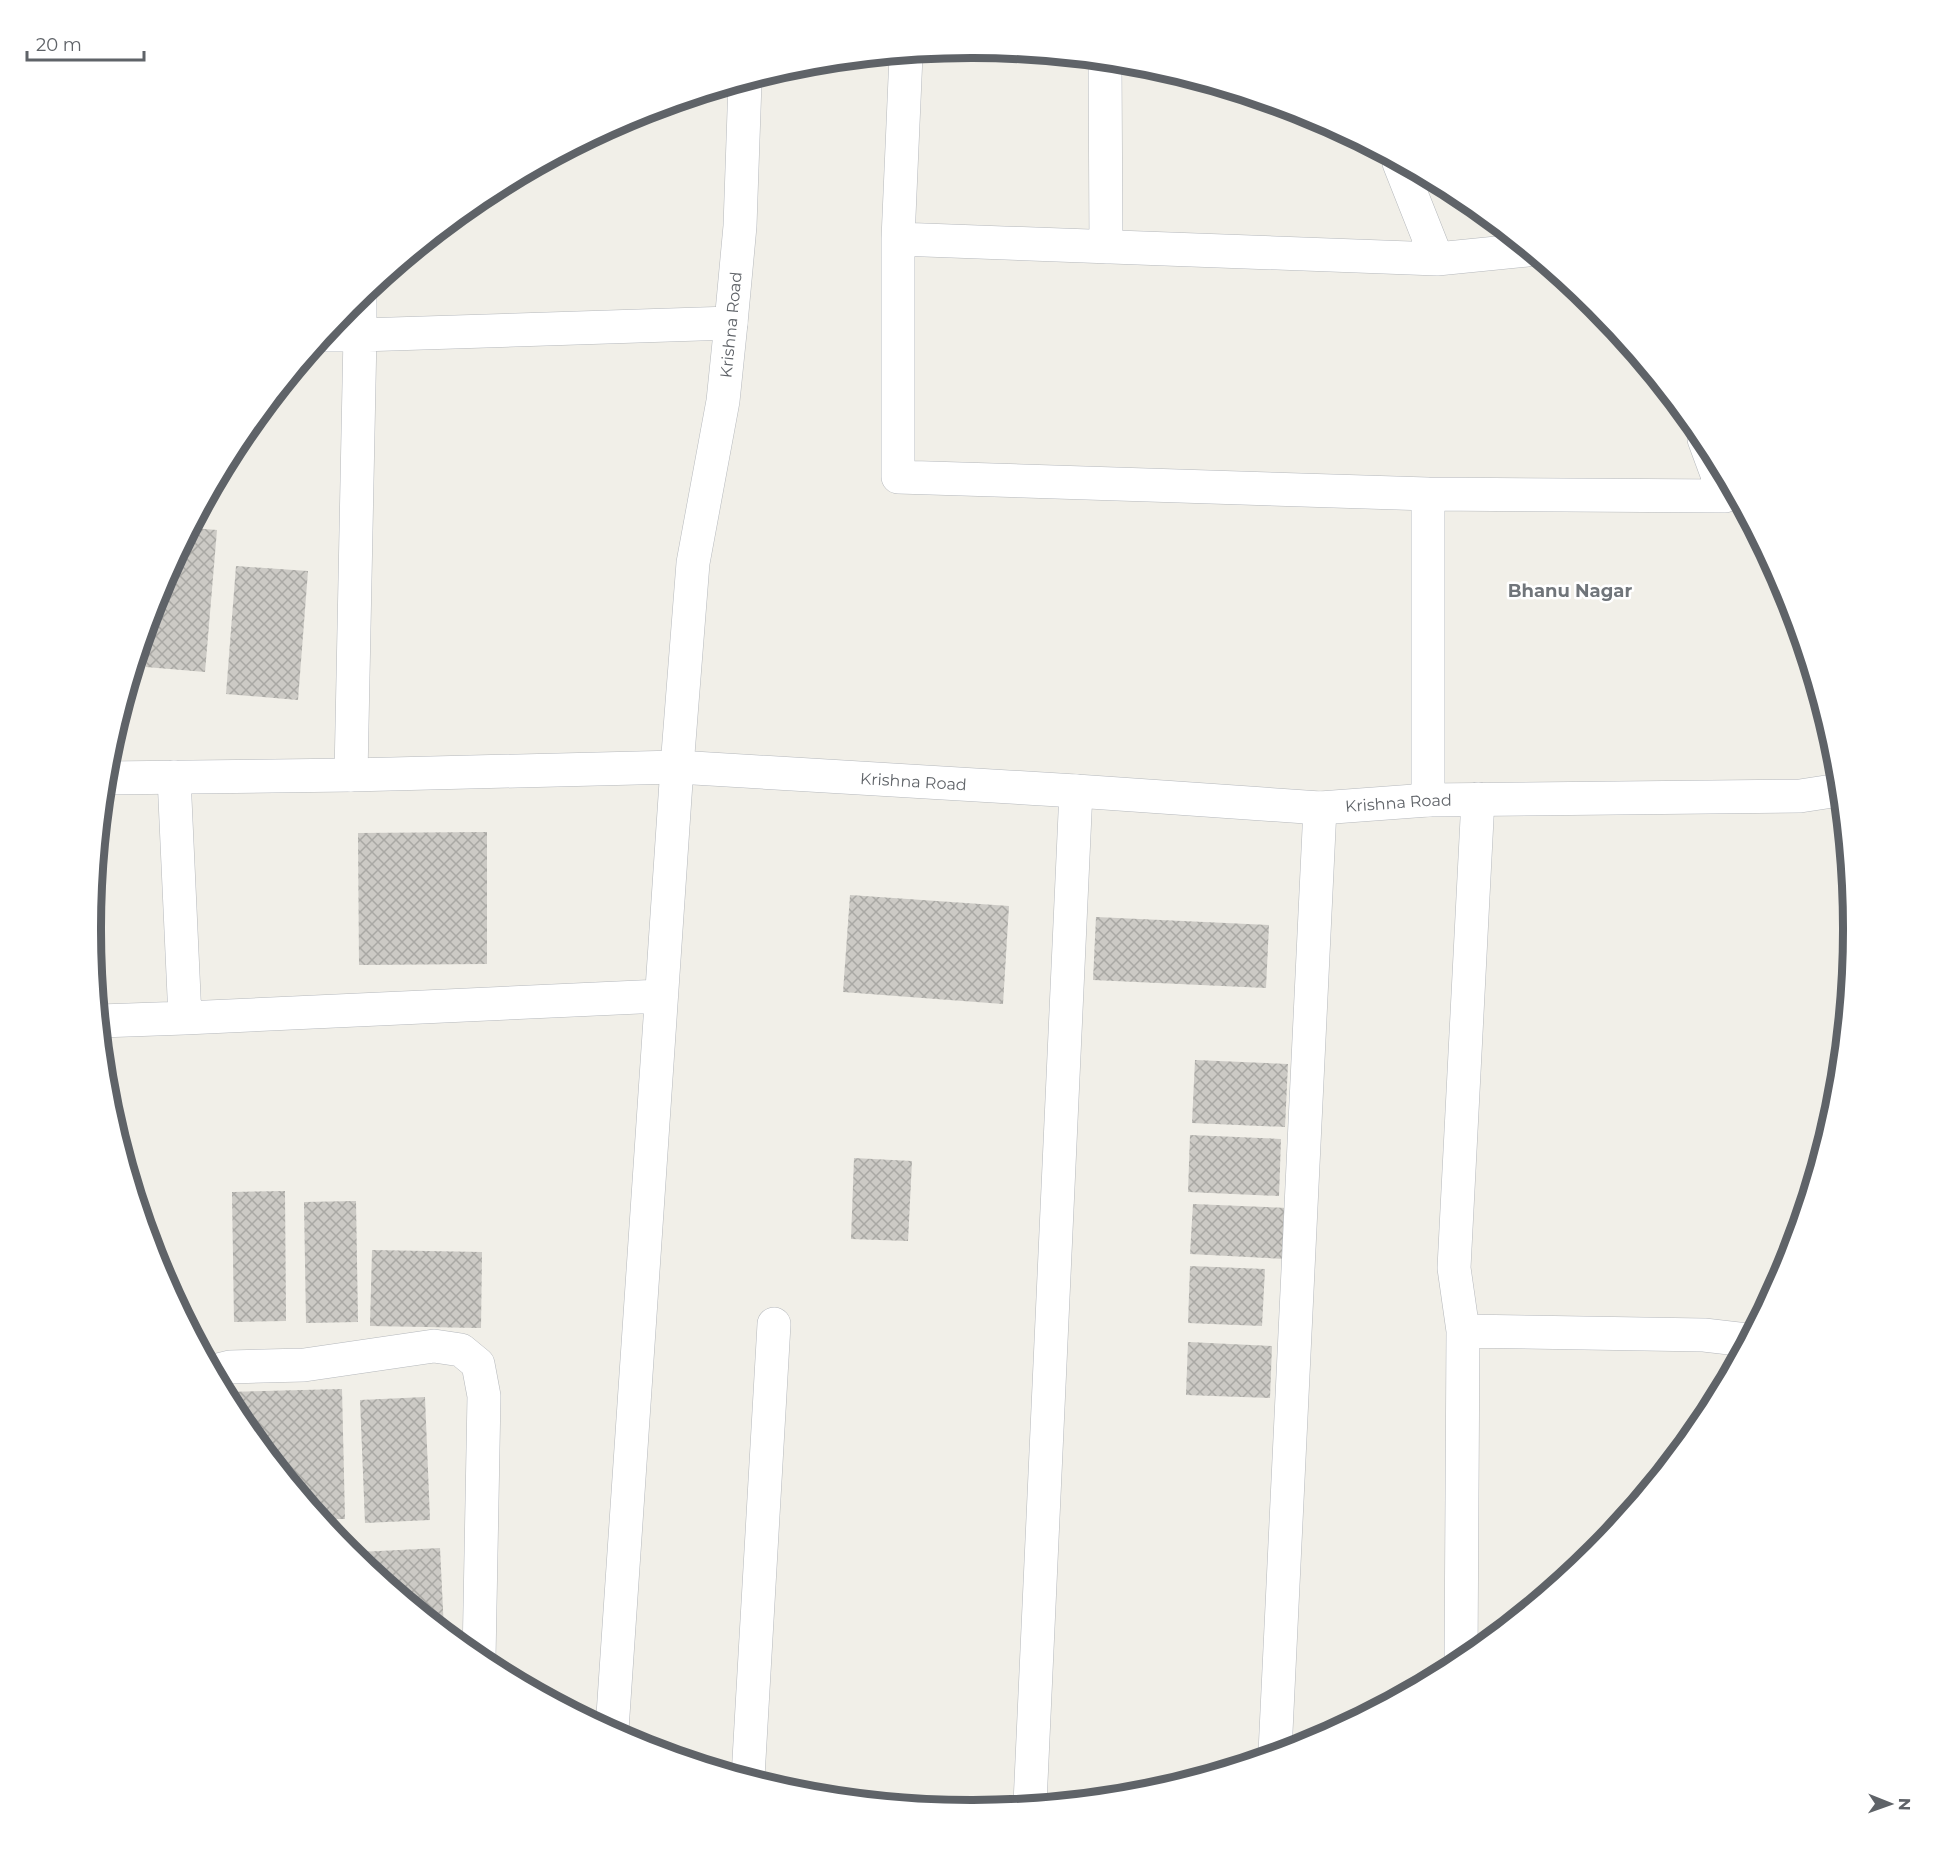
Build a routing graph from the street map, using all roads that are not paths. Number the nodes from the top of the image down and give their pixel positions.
1 (906, 61) edge
2 (1106, 69) edge
3 (745, 89) edge
4 (1403, 173) edge
5 (898, 238) junction
6 (1106, 247) junction
7 (1517, 251) edge
8 (1437, 259) junction
9 (360, 309) edge
10 (731, 323) junction
11 (360, 334) junction
12 (336, 335) edge
13 (1428, 494) junction
14 (1727, 496) edge
15 (677, 767) junction
16 (351, 775) junction
17 (174, 777) junction
18 (115, 778) edge
19 (1076, 791) junction
20 (1831, 791) edge
21 (1479, 799) junction
22 (1428, 800) junction
23 (1320, 808) junction
24 (661, 996) junction
25 (185, 1018) junction
26 (107, 1021) edge
27 (774, 1324) dead end
28 (1463, 1331) junction
29 (1739, 1339) edge
30 (221, 1369) edge
31 (479, 1647) edge
32 (1461, 1649) edge
33 (613, 1721) edge
34 (1275, 1744) edge
35 (748, 1770) edge
36 (1030, 1798) edge

1 - 5 street
2 - 6 street
3 - 10 street, Krishna Road
4 - 8 street
5 - 6 street
5 - 13 street
6 - 8 street
7 - 8 street
9 - 11 street
10 - 11 street
10 - 15 street, Krishna Road
11 - 12 street
11 - 16 street
13 - 14 street
13 - 22 street
15 - 16 street
15 - 19 street, Krishna Road
15 - 24 street
16 - 17 street
17 - 18 street
17 - 25 street
19 - 23 street, Krishna Road
19 - 36 street
20 - 21 street, Krishna Road
21 - 22 street, Krishna Road
21 - 28 street
22 - 23 street, Krishna Road
23 - 34 street
24 - 25 street
24 - 33 street
25 - 26 street
27 - 35 street
28 - 29 street
28 - 32 street
30 - 31 street

